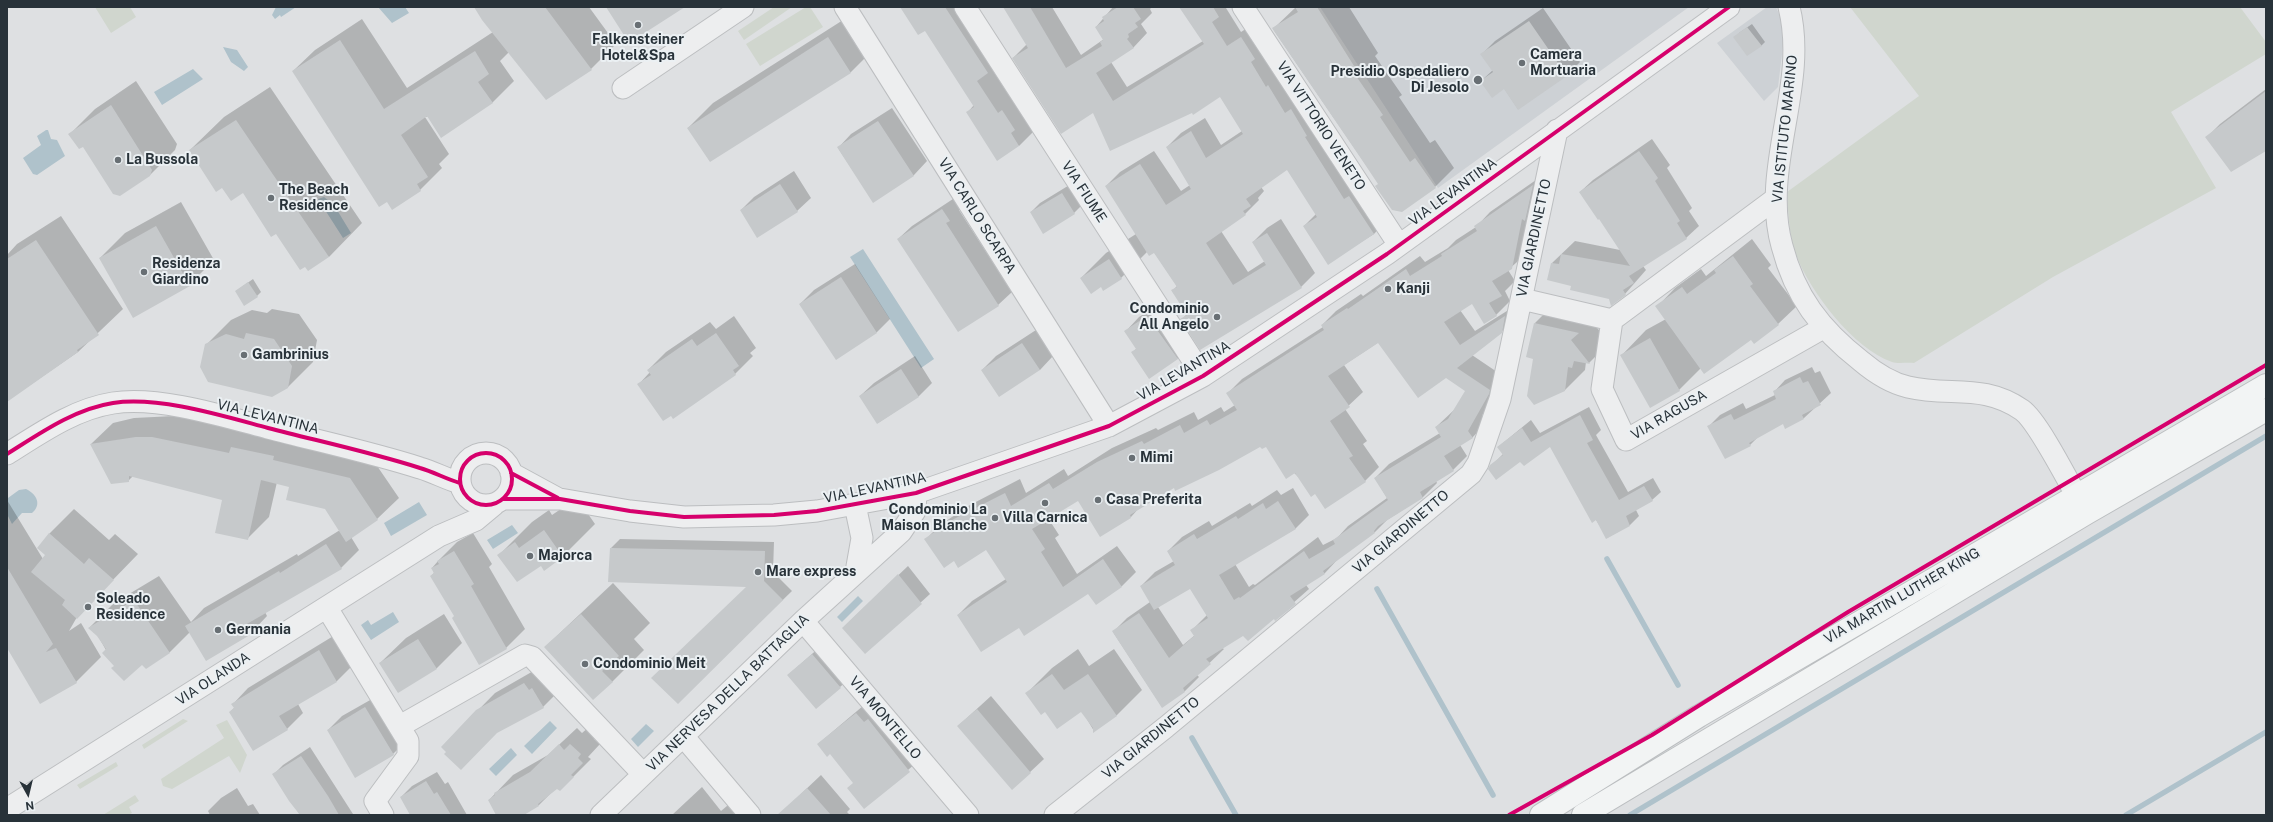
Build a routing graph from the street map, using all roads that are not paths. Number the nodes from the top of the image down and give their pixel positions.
1 (743, 7) edge
2 (845, 7) edge
3 (965, 7) edge
4 (1243, 7) edge
5 (1729, 7) edge
6 (1789, 7) edge
7 (623, 88) dead end
8 (1557, 130) junction
9 (1775, 199) junction
10 (1399, 245) junction
11 (1522, 299) junction
12 (1612, 320) junction
13 (1823, 328) junction
14 (1203, 376) junction
15 (2266, 385) edge
16 (2266, 410) edge
17 (1109, 426) junction
18 (7, 454) edge
19 (511, 473) junction
20 (463, 482) junction
21 (916, 493) junction
22 (2075, 494) junction
23 (560, 499) junction
24 (499, 502) junction
25 (855, 505) junction
26 (2087, 513) junction
27 (439, 536) junction
28 (856, 572) junction
29 (327, 608) junction
30 (802, 621) junction
31 (400, 726) junction
32 (682, 736) junction
33 (643, 774) junction
34 (7, 809) edge
35 (383, 815) edge
36 (601, 815) edge
37 (750, 815) edge
38 (968, 815) edge
39 (1055, 815) edge
40 (1541, 815) edge
41 (1583, 815) edge

1 - 7 street
2 - 17 street, VIA CARLO SCARPA
3 - 14 street, VIA FIUME
4 - 10 street, VIA VITTORIO VENETO
5 - 8 street, VIA LEVANTINA
6 - 9 street, VIA ISTITUTO MARINO
8 - 10 street, VIA LEVANTINA
8 - 11 street, VIA GIARDINETTO
9 - 12 street
9 - 13 street, VIA ISTITUTO MARINO
10 - 14 street, VIA LEVANTINA
11 - 12 street
11 - 39 street, VIA GIARDINETTO
12 - 13 street, VIA RAGUSA
13 - 22 street, VIA ISTITUTO MARINO
14 - 17 street, VIA LEVANTINA
15 - 22 main road, VIA MARTIN LUTHER KING
16 - 26 main road, VIA MARTIN LUTHER KING
17 - 21 street, VIA LEVANTINA
18 - 20 street, VIA LEVANTINA
19 - 20 street, VIA LEVANTINA
19 - 23 street, VIA LEVANTINA
19 - 24 street
20 - 24 street, VIA LEVANTINA
20 - 27 street, VIA OLANDA
21 - 25 street, VIA LEVANTINA
21 - 28 street, VIA NERVESA DELLA BATTAGLIA
22 - 26 street, VIA ISTITUTO MARINO
22 - 40 main road, VIA MARTIN LUTHER KING
23 - 24 street, VIA LEVANTINA
23 - 25 street, VIA LEVANTINA
24 - 27 street, VIA OLANDA
25 - 28 street
26 - 41 main road, VIA MARTIN LUTHER KING
27 - 29 street, VIA OLANDA
28 - 30 street, VIA NERVESA DELLA BATTAGLIA
29 - 31 street
29 - 34 street, VIA OLANDA
30 - 32 street, VIA NERVESA DELLA BATTAGLIA
30 - 38 street, VIA MONTELLO
31 - 33 street
31 - 35 street
32 - 33 street, VIA NERVESA DELLA BATTAGLIA
32 - 37 street
33 - 36 street, VIA NERVESA DELLA BATTAGLIA

